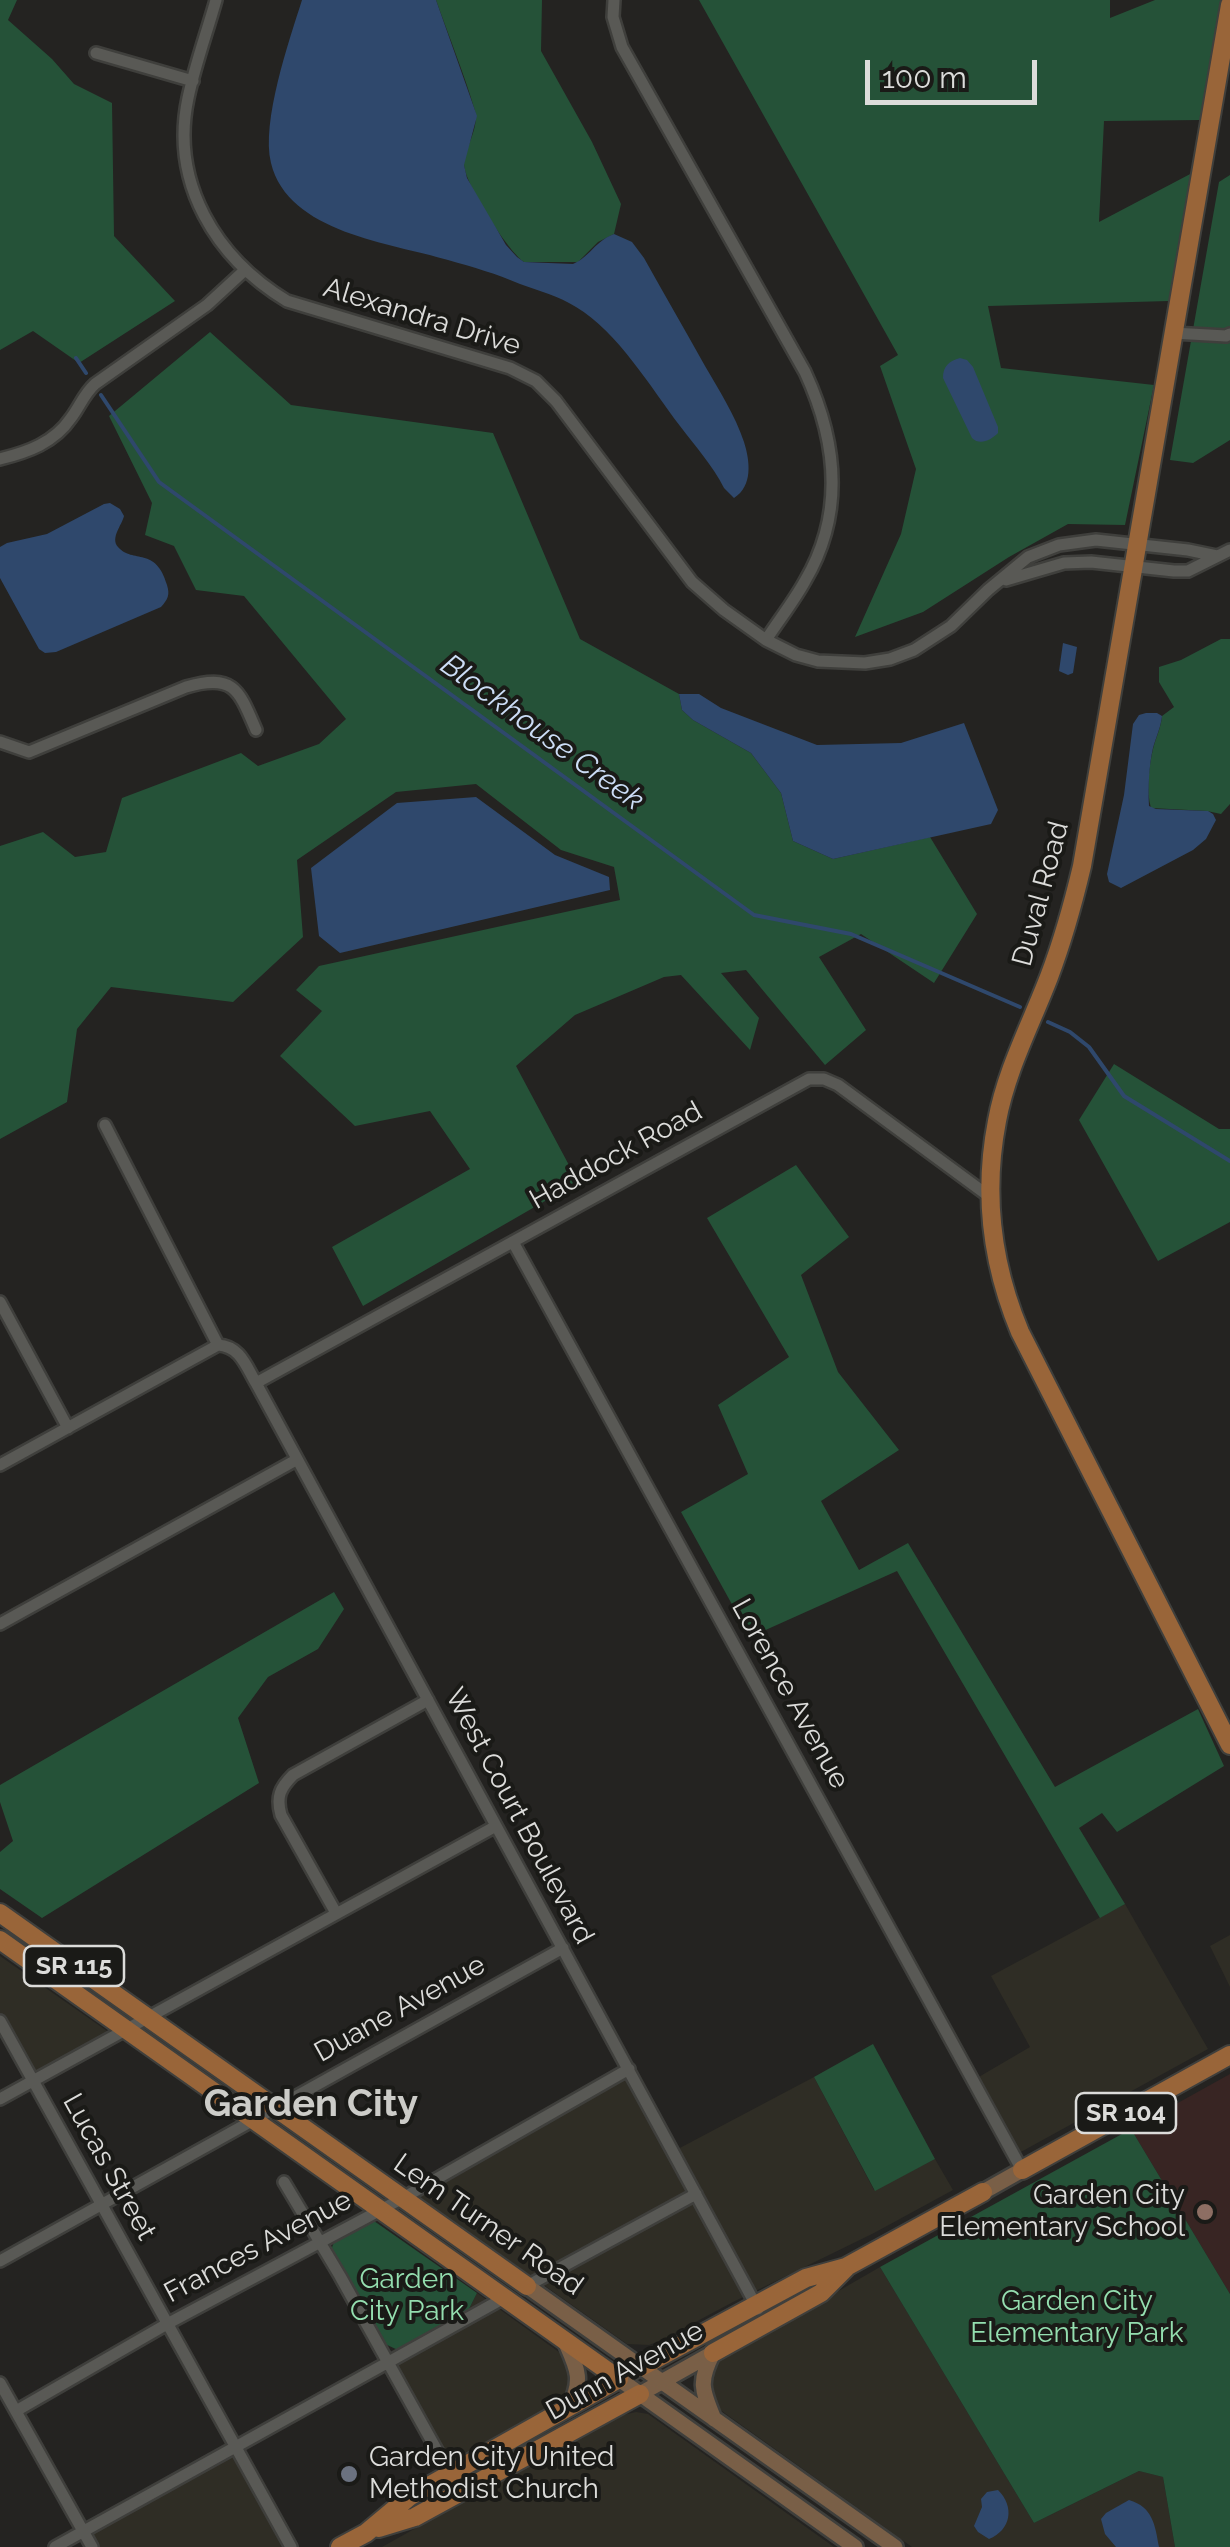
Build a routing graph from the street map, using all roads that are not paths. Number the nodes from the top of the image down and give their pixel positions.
1 (216, 0) edge
2 (614, 0) edge
3 (1230, 5) edge
4 (96, 53) dead end
5 (193, 81) junction
6 (244, 270) junction
7 (1173, 333) junction
8 (1230, 334) edge
9 (0, 459) edge
10 (1136, 545) junction
11 (1230, 550) edge
12 (1216, 556) junction
13 (1133, 566) junction
14 (1002, 581) junction
15 (766, 640) junction
16 (256, 730) dead end
17 (0, 742) edge
18 (105, 1124) dead end
19 (990, 1197) junction
20 (513, 1242) junction
21 (0, 1304) edge
22 (218, 1344) junction
23 (256, 1383) junction
24 (68, 1428) junction
25 (296, 1460) junction
26 (0, 1465) edge
27 (0, 1624) edge
28 (428, 1700) junction
29 (1230, 1745) edge
30 (496, 1826) junction
31 (0, 1913) edge
32 (336, 1913) junction
33 (0, 1940) edge
34 (563, 1948) junction
35 (148, 2018) junction
36 (0, 2021) edge
37 (125, 2030) junction
38 (1230, 2056) edge
39 (629, 2070) junction
40 (33, 2081) junction
41 (0, 2099) edge
42 (274, 2108) junction
43 (252, 2120) junction
44 (1022, 2170) junction
45 (284, 2182) dead end
46 (983, 2192) joint
47 (696, 2194) junction
48 (403, 2198) junction
49 (101, 2204) junction
50 (380, 2210) junction
51 (320, 2242) junction
52 (0, 2261) edge
53 (846, 2267) junction
54 (527, 2286) junction
55 (504, 2298) junction
56 (756, 2304) junction
57 (766, 2323) junction
58 (167, 2324) junction
59 (565, 2341) junction
60 (713, 2354) junction
61 (388, 2364) junction
62 (641, 2367) junction
63 (620, 2379) junction
64 (662, 2382) junction
65 (0, 2383) edge
66 (640, 2394) junction
67 (569, 2408) junction
68 (16, 2411) junction
69 (714, 2418) junction
70 (235, 2447) junction
71 (450, 2474) junction
72 (83, 2531) junction
73 (366, 2532) junction
74 (54, 2547) edge
75 (92, 2547) edge
76 (291, 2547) edge
77 (340, 2547) edge
78 (855, 2547) edge
79 (895, 2547) edge

1 - 5 street, Alexandra Drive
2 - 15 street
3 - 7 main road, Duval Road
4 - 5 street
5 - 6 street, Alexandra Drive
6 - 9 street
6 - 15 street, Alexandra Drive
7 - 8 street
7 - 10 main road, Duval Road
10 - 12 street, Alexandra Drive
10 - 13 main road, Duval Road
10 - 14 street, Alexandra Drive
11 - 12 street, Alexandra Drive
12 - 13 street, Alexandra Drive
13 - 14 street, Alexandra Drive
13 - 19 main road, Duval Road
14 - 15 street, Alexandra Drive
16 - 17 street
18 - 22 street, West Court Boulevard
19 - 20 street, Haddock Road
19 - 29 main road, Duval Road
20 - 23 street, Haddock Road
20 - 44 street, Lorence Avenue
21 - 24 street
22 - 23 street, West Court Boulevard
22 - 24 street
23 - 25 street, West Court Boulevard
24 - 26 street
25 - 27 street
25 - 28 street, West Court Boulevard
28 - 30 street, West Court Boulevard
28 - 32 street
30 - 32 street
30 - 34 street, West Court Boulevard
31 - 35 main road, Lem Turner Road / SR 115
32 - 35 street
33 - 37 main road, Lem Turner Road / SR 115
34 - 39 street, West Court Boulevard
34 - 42 street, Duane Avenue
35 - 37 street
35 - 42 main road, Lem Turner Road / SR 115
36 - 40 street, Lucas Street
37 - 40 street
37 - 43 main road, Lem Turner Road / SR 115
38 - 44 main road, Dunn Avenue / SR 104
39 - 47 street, West Court Boulevard
39 - 48 street, Frances Avenue
40 - 41 street
40 - 49 street, Lucas Street
42 - 43 street, Duane Avenue
42 - 48 main road, Lem Turner Road / SR 115
43 - 49 street, Duane Avenue
43 - 50 main road, Lem Turner Road / SR 115
44 - 46 main road, Dunn Avenue / SR 104
45 - 51 street
46 - 53 main road, Dunn Avenue / SR 104
47 - 54 street
47 - 56 street, West Court Boulevard
48 - 50 street, Frances Avenue
48 - 54 main road, Lem Turner Road / SR 115
49 - 52 street, Duane Avenue
49 - 58 street, Lucas Street
50 - 51 street, Frances Avenue
50 - 55 main road, Lem Turner Road / SR 115
51 - 58 street, Frances Avenue
51 - 61 street
53 - 56 main road, Dunn Avenue / SR 104
53 - 57 main road, Dunn Avenue / SR 104
54 - 62 main road, Lem Turner Road / SR 115
55 - 59 main road, Lem Turner Road / SR 115
55 - 61 street
56 - 57 street, West Court Boulevard
56 - 62 main road, Dunn Avenue / SR 104
57 - 60 main road, Dunn Avenue / SR 104
58 - 68 street, Frances Avenue
58 - 70 street, Lucas Street
59 - 63 main road, Lem Turner Road / SR 115
59 - 67 main road
60 - 64 main road, Dunn Avenue / SR 104
60 - 69 main road
61 - 70 street
61 - 71 street
62 - 63 main road, Dunn Avenue / SR 104
62 - 64 main road, Lem Turner Road / SR 115
63 - 66 main road, Lem Turner Road / SR 115
63 - 67 main road, Dunn Avenue / SR 104
64 - 66 main road, Dunn Avenue / SR 104
64 - 69 main road, Lem Turner Road / SR 115
65 - 68 street
66 - 73 main road, Dunn Avenue / SR 104
66 - 78 main road, Lem Turner Road / SR 115
67 - 71 main road, Dunn Avenue / SR 104
68 - 72 street
69 - 79 main road, Lem Turner Road / SR 115
70 - 72 street
70 - 76 street, Lucas Street
71 - 73 main road, Dunn Avenue / SR 104
72 - 74 street
72 - 75 street
73 - 77 main road, Dunn Avenue / SR 104

